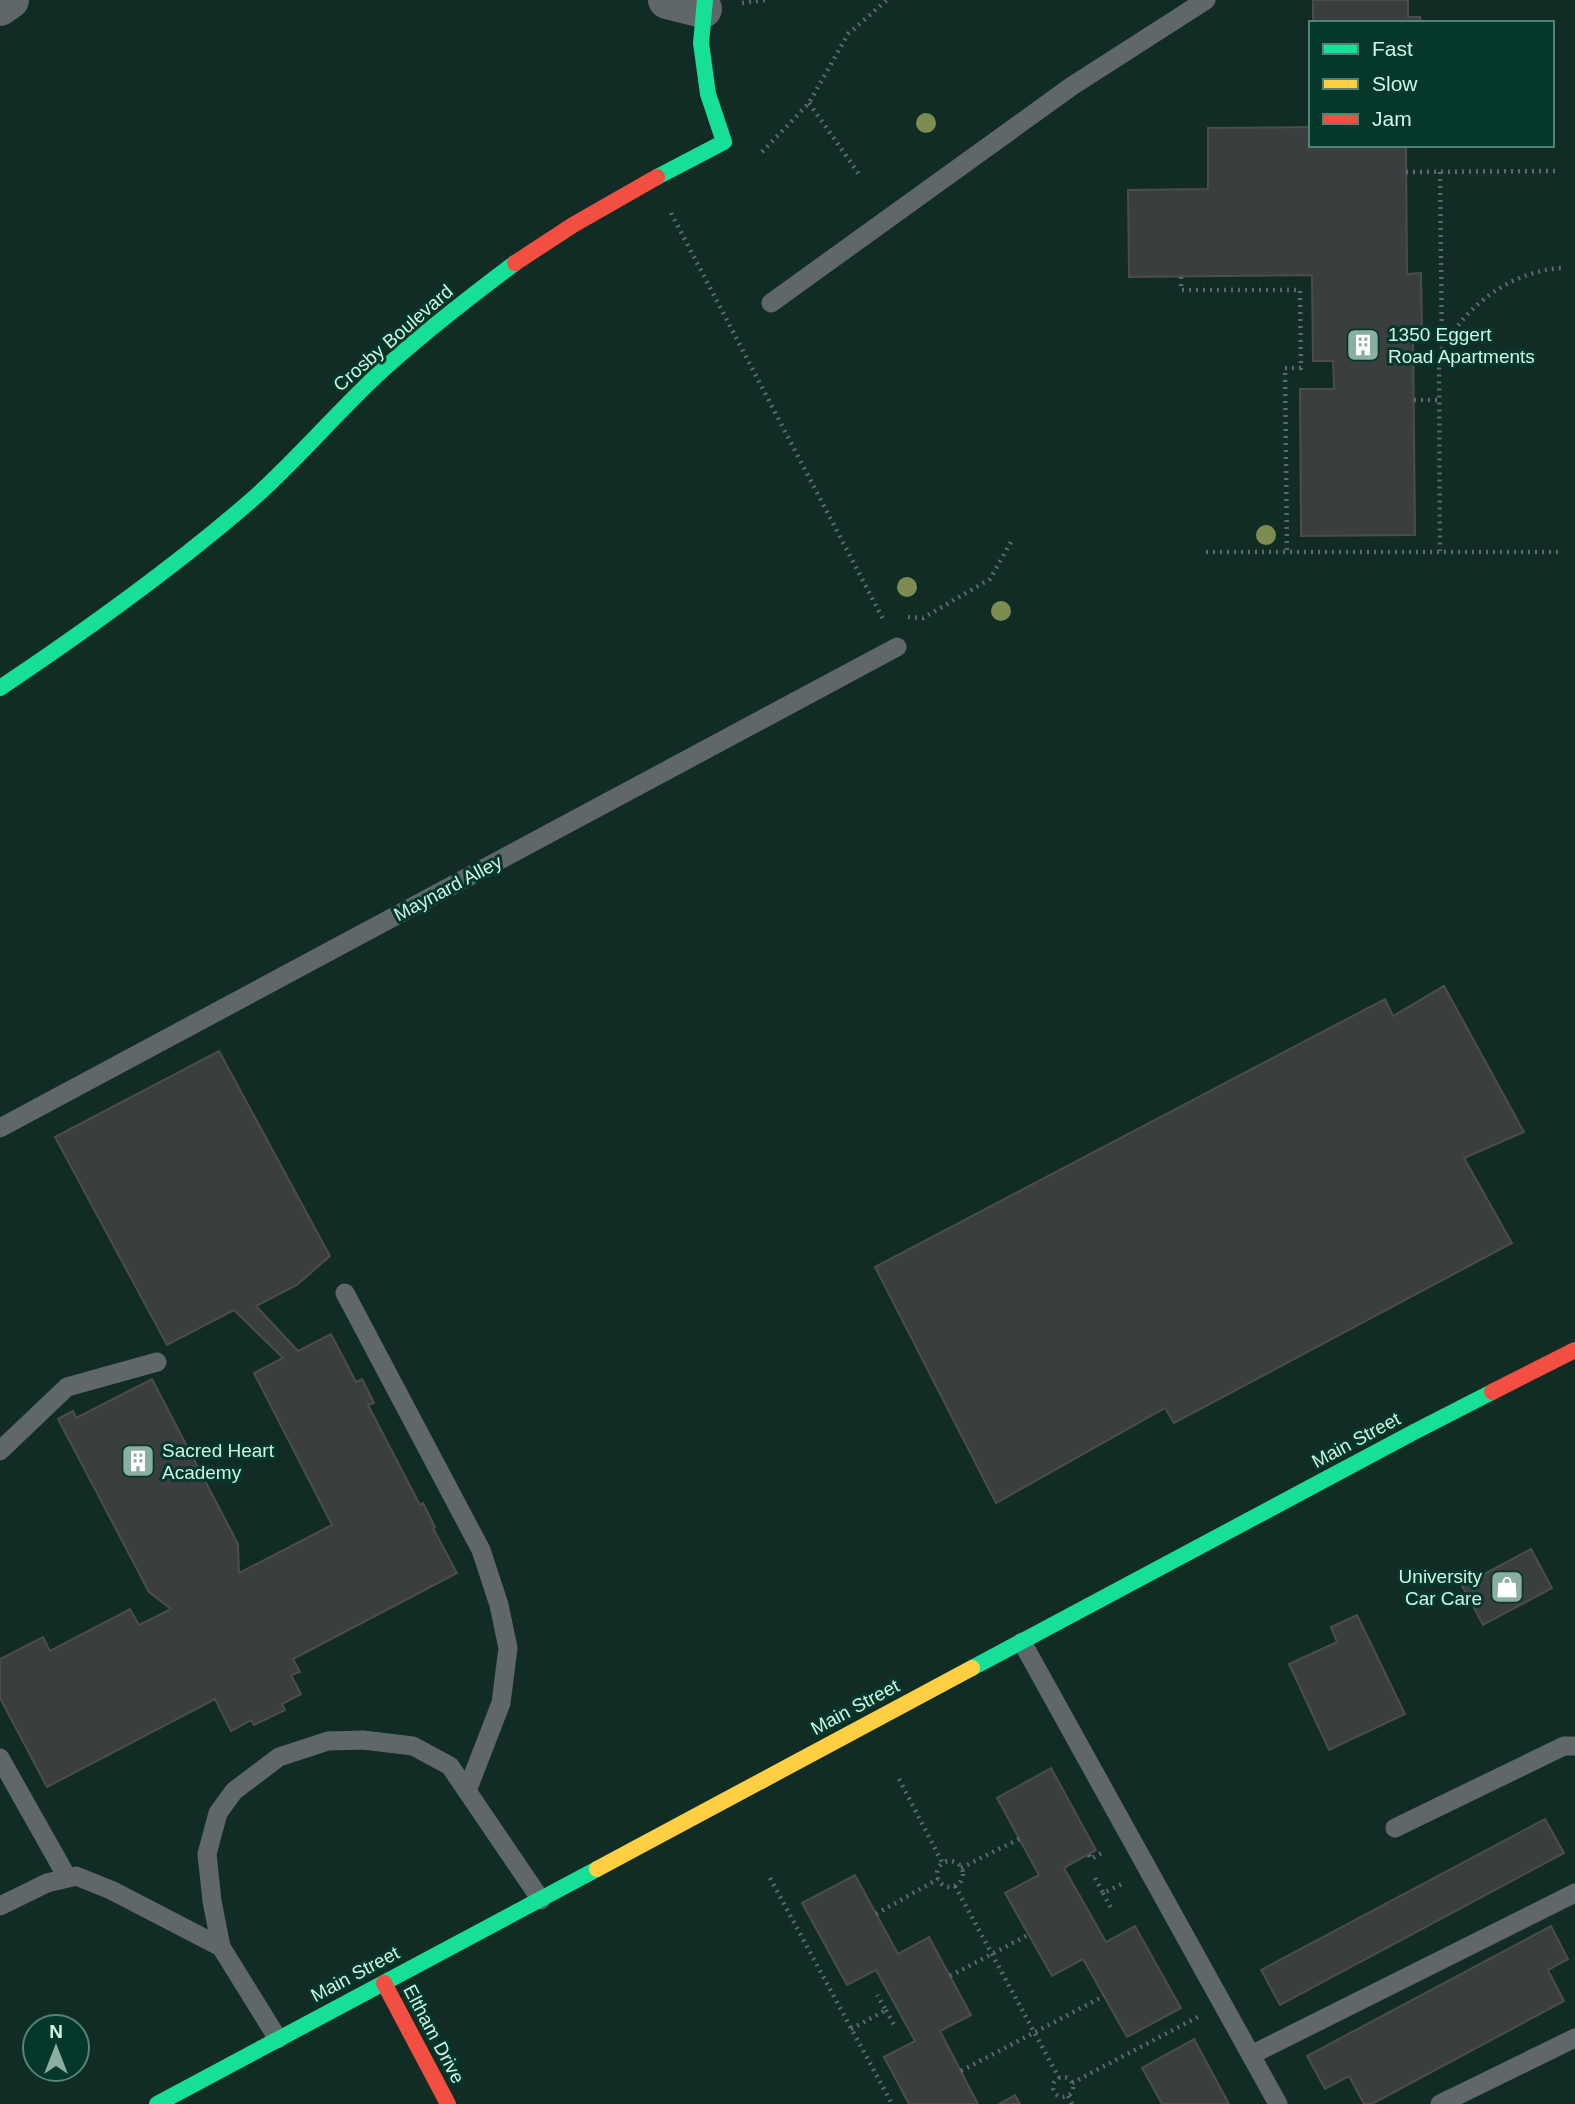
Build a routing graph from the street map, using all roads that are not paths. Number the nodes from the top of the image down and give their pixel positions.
1 (10, 0) edge
2 (1206, 0) edge
3 (692, 3) edge
4 (0, 7) edge
5 (771, 303) dead end
6 (897, 647) road end
7 (0, 688) edge
8 (0, 1128) edge
9 (345, 1293) dead end
10 (1575, 1350) edge
11 (157, 1362) dead end
12 (0, 1451) edge
13 (1022, 1642) junction
14 (1575, 1746) edge
15 (0, 1758) edge
16 (467, 1791) junction
17 (1395, 1828) dead end
18 (67, 1877) junction
19 (1575, 1893) edge
20 (541, 1900) junction
21 (0, 1906) edge
22 (221, 1947) junction
23 (384, 1983) junction
24 (1575, 2038) edge
25 (278, 2039) junction
26 (1251, 2056) junction
27 (157, 2104) edge
28 (448, 2104) edge
29 (1278, 2104) edge
30 (1440, 2104) edge

1 - 4 street
2 - 5 lane
3 - 7 main road, Crosby Boulevard
6 - 8 lane, Maynard Alley
9 - 16 lane
10 - 13 main road, Main Street
11 - 12 lane
13 - 20 main road, Main Street
13 - 26 lane
14 - 17 lane
15 - 18 lane
16 - 20 lane
16 - 22 lane
18 - 21 lane
18 - 22 lane
19 - 26 lane
20 - 23 main road, Main Street
22 - 25 lane
23 - 25 main road, Main Street
23 - 28 main road, Eltham Drive
24 - 30 lane
25 - 27 main road, Main Street
26 - 29 lane

